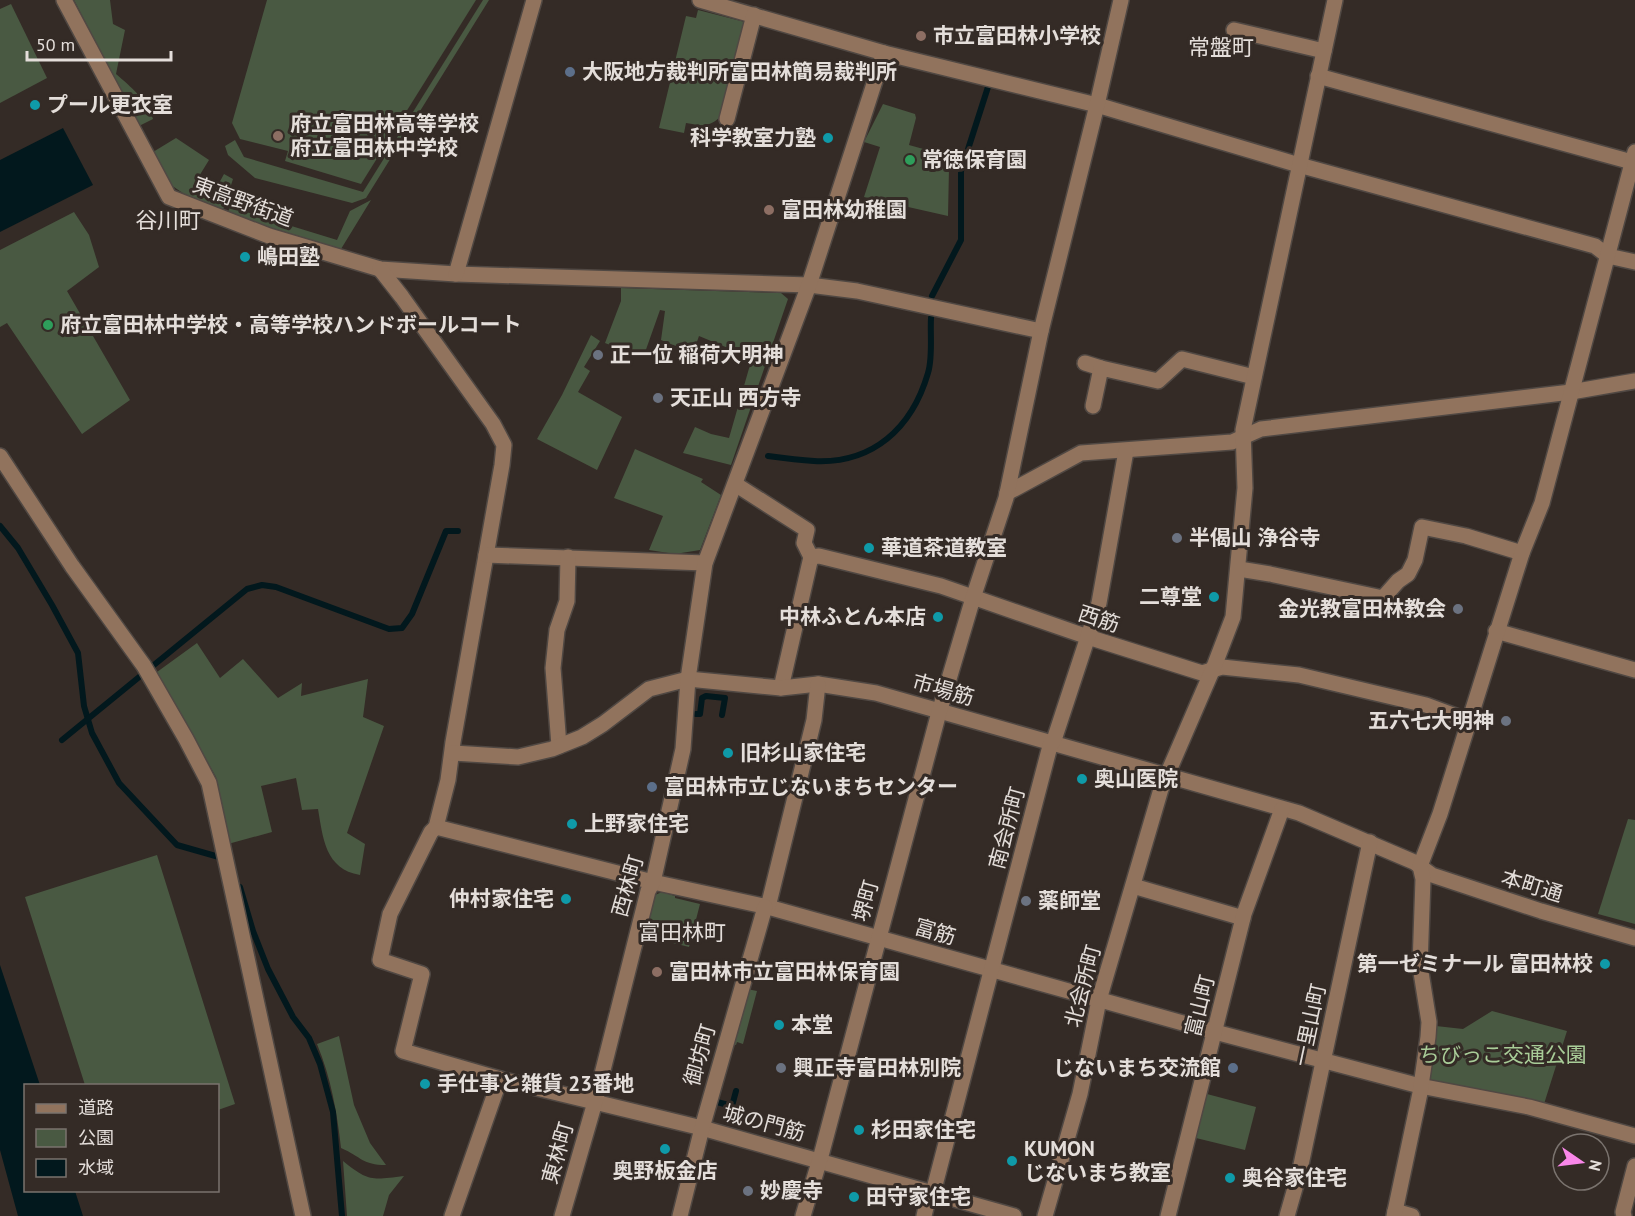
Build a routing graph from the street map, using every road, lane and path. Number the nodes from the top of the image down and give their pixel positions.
1 (64, 0) edge
2 (534, 0) edge
3 (700, 0) edge
4 (1121, 0) edge
5 (1335, 0) edge
6 (754, 15) junction
7 (1234, 30) dead end
8 (1324, 51) junction
9 (884, 53) junction
10 (1318, 76) junction
11 (1097, 105) junction
12 (727, 119) dead end
13 (1634, 157) edge
14 (1299, 165) junction
15 (1607, 255) junction
16 (1635, 262) edge
17 (380, 268) junction
18 (456, 274) junction
19 (809, 285) junction
20 (1041, 331) junction
21 (1085, 363) dead end
22 (1101, 368) junction
23 (1254, 377) junction
24 (1635, 381) edge
25 (1571, 392) junction
26 (1093, 406) dead end
27 (1243, 439) junction
28 (1126, 451) junction
29 (0, 456) edge
30 (735, 484) junction
31 (1007, 493) junction
32 (1522, 553) junction
33 (486, 555) junction
34 (568, 557) junction
35 (811, 557) junction
36 (705, 563) junction
37 (1239, 569) junction
38 (973, 598) junction
39 (1496, 631) junction
40 (1088, 637) junction
41 (1213, 669) junction
42 (1635, 670) edge
43 (688, 679) junction
44 (818, 684) junction
45 (782, 688) junction
46 (940, 711) junction
47 (1469, 721) junction
48 (1052, 743) junction
49 (559, 746) junction
50 (453, 753) junction
51 (1167, 776) junction
52 (1282, 808) junction
53 (436, 827) junction
54 (1370, 842) junction
55 (1420, 866) junction
56 (653, 882) junction
57 (1133, 886) junction
58 (766, 907) junction
59 (1243, 918) junction
60 (878, 937) junction
61 (1635, 938) edge
62 (991, 969) junction
63 (1099, 1000) junction
64 (1215, 1032) junction
65 (1324, 1061) junction
66 (500, 1079) junction
67 (1420, 1086) junction
68 (595, 1102) junction
69 (702, 1128) junction
70 (1635, 1136) edge
71 (820, 1160) junction
72 (1635, 1166) edge
73 (932, 1193) junction
74 (1394, 1213) edge
75 (303, 1216) edge
76 (452, 1216) edge
77 (562, 1216) edge
78 (680, 1216) edge
79 (803, 1216) edge
80 (924, 1216) edge
81 (1014, 1216) edge
82 (1045, 1216) edge
83 (1168, 1216) edge
84 (1287, 1216) edge
85 (1412, 1216) edge
86 (1624, 1216) edge

1 - 17 street, 東高野街道
2 - 18 street
3 - 6 street
4 - 11 street, 堺町
5 - 8 street, 北会所町
6 - 9 street
6 - 12 street
7 - 8 street
8 - 10 street, 北会所町
9 - 11 street
9 - 19 street, 西林町
10 - 13 street
10 - 14 street, 北会所町
11 - 14 street
11 - 20 street, 堺町
13 - 15 street
14 - 15 street
14 - 23 street, 北会所町
15 - 16 street
15 - 25 street
17 - 18 street, 東高野街道
17 - 33 street
18 - 19 street, 東高野街道
19 - 20 street, 東高野街道
19 - 30 street, 西林町
20 - 31 street, 堺町
21 - 22 street
22 - 23 street
22 - 26 street
23 - 27 street, 北会所町
24 - 25 street
25 - 27 street
25 - 32 street
27 - 28 street
27 - 37 street, 北会所町
28 - 31 street
28 - 40 street, 南会所町
29 - 75 street
30 - 35 street
30 - 36 street, 西林町
31 - 38 street, 堺町
32 - 37 street
32 - 39 street
33 - 34 street
33 - 50 street
34 - 36 street
34 - 49 street
35 - 38 street, 西筋
35 - 45 street
36 - 43 street, 西林町
37 - 41 street, 北会所町
38 - 40 street, 西筋
38 - 46 street, 堺町
39 - 42 street
39 - 47 street
40 - 41 street, 西筋
40 - 48 street, 南会所町
41 - 47 street, 西筋
41 - 51 street, 北会所町
43 - 45 street, 市場筋
43 - 49 street, 市場筋
43 - 56 street, 西林町
44 - 45 street, 市場筋
44 - 46 street, 市場筋
44 - 58 street, 御坊町
46 - 48 street, 市場筋
46 - 60 street, 堺町
47 - 55 street
48 - 51 street, 市場筋
48 - 62 street, 南会所町
49 - 50 street, 市場筋
50 - 53 street
51 - 52 street, 市場筋
51 - 57 street, 北会所町
52 - 54 street, 市場筋
52 - 59 street, 富山町
53 - 56 street, 富筋
53 - 66 street, 城の門筋
54 - 55 street, 市場筋
54 - 65 street, 一里山町
55 - 61 street, 本町通
55 - 67 street
56 - 58 street, 富筋
56 - 68 street, 西林町
57 - 59 street
57 - 63 street, 北会所町
58 - 60 street, 富筋
58 - 69 street, 御坊町
59 - 64 street, 富山町
60 - 62 street, 富筋
60 - 71 street, 堺町
62 - 63 street, 富筋
62 - 73 street, 南会所町
63 - 64 street, 富筋
63 - 82 street, 北会所町
64 - 65 street, 富筋
64 - 83 street, 富山町
65 - 67 street, 富筋
65 - 84 street, 一里山町
66 - 68 street, 城の門筋
66 - 76 street
67 - 70 street, 富筋
67 - 74 street
68 - 69 street, 城の門筋
68 - 77 street, 東林町
69 - 71 street, 城の門筋
69 - 78 street, 御坊町
71 - 73 street, 城の門筋
71 - 79 street, 堺町
72 - 86 street
73 - 80 street, 南会所町
73 - 81 street, 城の門筋
74 - 85 street

